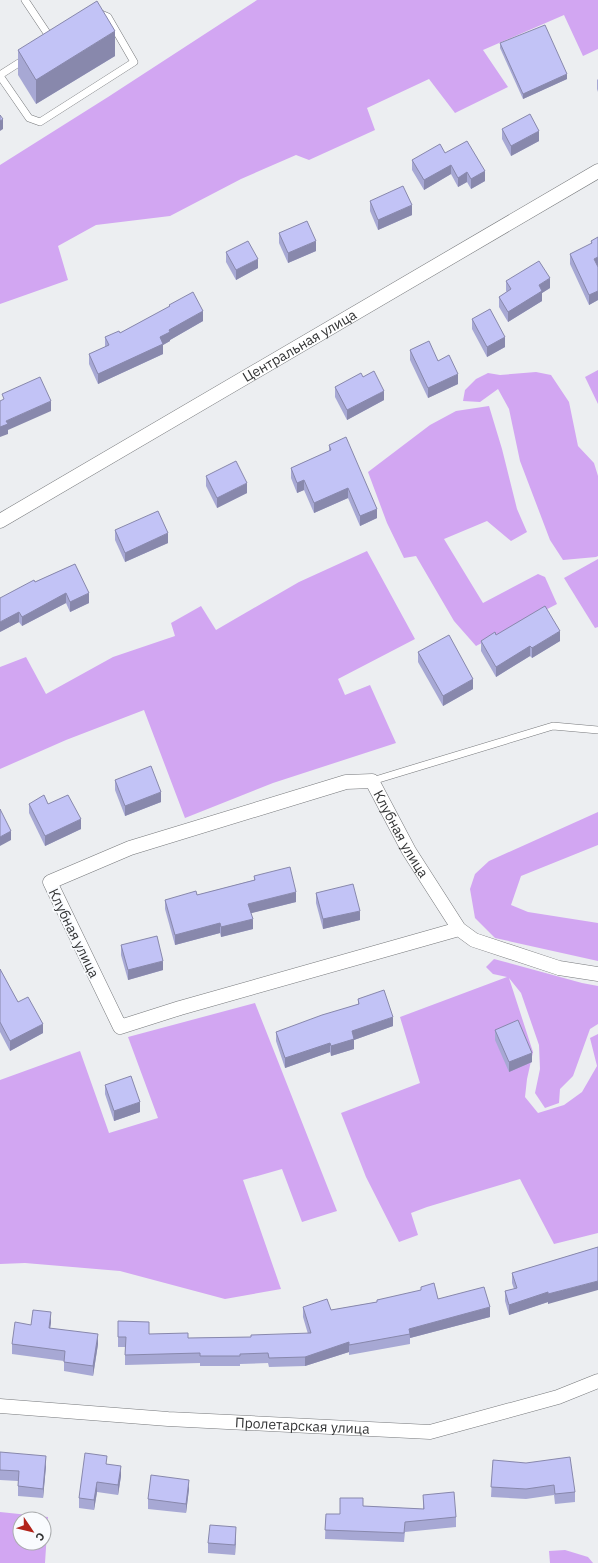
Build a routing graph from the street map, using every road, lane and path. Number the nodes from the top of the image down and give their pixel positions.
1 (25, 0) edge
2 (92, 16) edge
3 (59, 36) edge
4 (53, 41) junction
5 (46, 45) edge
6 (33, 53) edge
7 (0, 75) edge
8 (598, 171) edge
9 (0, 521) edge
10 (598, 730) edge
11 (372, 780) junction
12 (459, 930) junction
13 (598, 974) edge
14 (598, 1381) edge
15 (0, 1406) edge

1 - 4 lane
2 - 7 lane
3 - 4 lane
4 - 5 lane
6 - 7 lane
8 - 9 street, Центральная улица
10 - 11 lane
11 - 12 street, Клубная улица
11 - 12 street, Клубная улица
12 - 13 street
14 - 15 street, Пролетарская улица

